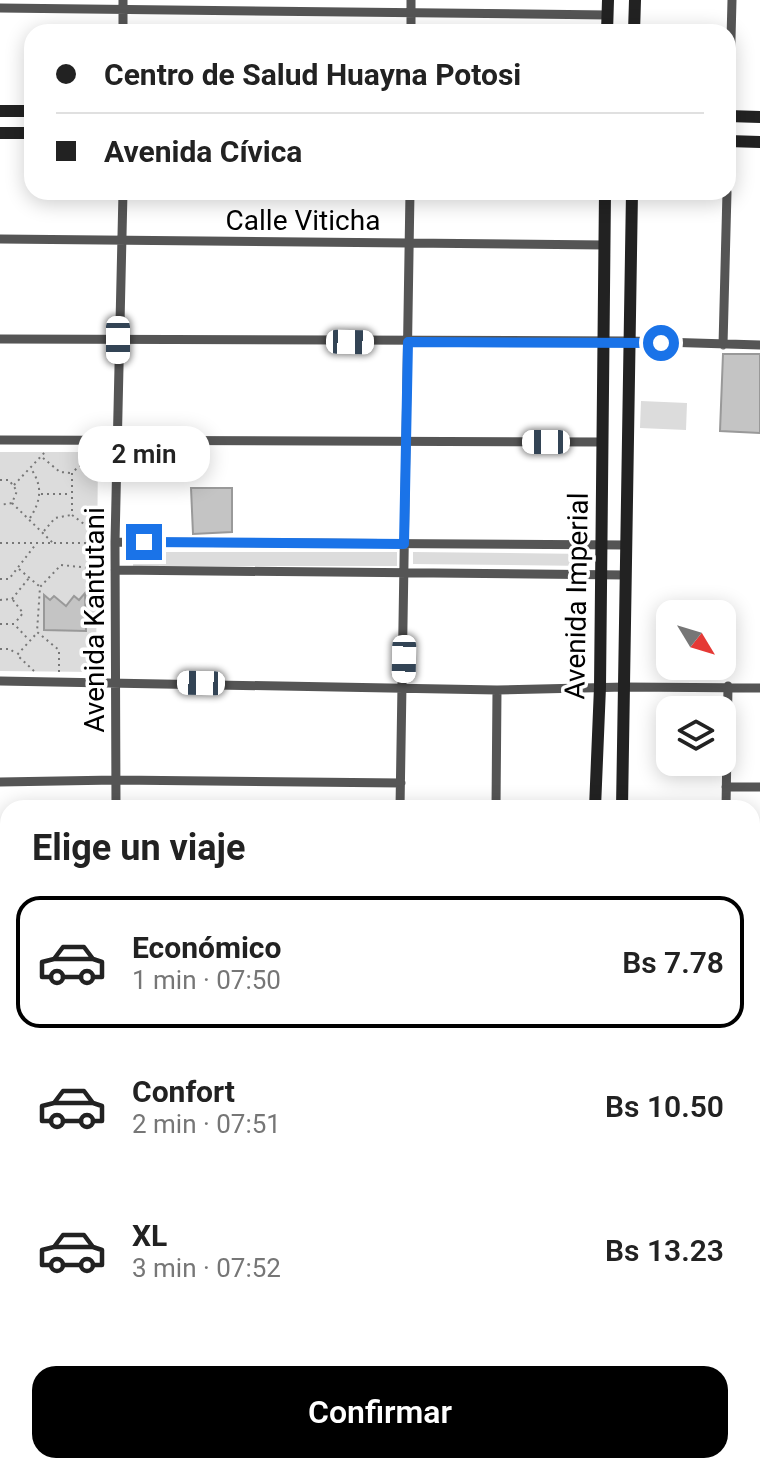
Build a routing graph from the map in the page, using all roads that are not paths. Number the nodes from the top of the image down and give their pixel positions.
1 (608, 0) edge
2 (635, 0) edge
3 (732, 0) edge
4 (13, 4) edge
5 (123, 5) edge
6 (411, 6) edge
7 (0, 8) edge
8 (608, 15) junction
9 (607, 24) edge
10 (634, 24) edge
11 (731, 24) edge
12 (0, 111) edge
13 (24, 111) edge
14 (736, 116) edge
15 (760, 117) edge
16 (0, 133) edge
17 (24, 133) edge
18 (736, 141) edge
19 (760, 142) edge
20 (123, 200) edge
21 (410, 200) edge
22 (605, 200) edge
23 (632, 200) edge
24 (727, 200) edge
25 (0, 239) edge
26 (122, 240) junction
27 (408, 242) junction
28 (605, 245) junction
29 (0, 339) edge
30 (118, 340) junction
31 (630, 341) junction
32 (408, 342) junction
33 (603, 342) junction
34 (723, 345) junction
35 (760, 345) edge
36 (0, 440) edge
37 (117, 441) junction
38 (603, 442) junction
39 (406, 443) junction
40 (115, 542) junction
41 (404, 544) junction
42 (626, 545) junction
43 (601, 546) junction
44 (405, 573) junction
45 (115, 575) junction
46 (601, 575) junction
47 (625, 575) junction
48 (0, 681) edge
49 (115, 682) junction
50 (728, 686) junction
51 (600, 687) junction
52 (625, 687) junction
53 (404, 688) junction
54 (760, 688) edge
55 (497, 690) junction
56 (116, 780) junction
57 (0, 782) edge
58 (401, 783) junction
59 (726, 787) junction
60 (760, 787) edge
61 (116, 800) edge
62 (400, 800) edge
63 (496, 800) edge
64 (595, 800) edge
65 (622, 800) edge
66 (726, 800) edge

1 - 8 street
2 - 10 street
3 - 11 street
4 - 5 street
4 - 7 street
5 - 6 street
6 - 8 street
8 - 9 street
12 - 13 street
14 - 15 street
16 - 17 street
18 - 19 street
20 - 26 street, Avenida Kantutani
21 - 27 street
22 - 28 street, Avenida Imperial
23 - 31 street, Avenida Imperial
24 - 34 street
25 - 26 street, Calle Viticha
26 - 27 street, Calle Viticha
26 - 30 street, Avenida Kantutani
27 - 28 street, Calle Viticha
27 - 32 street
28 - 33 street, Avenida Imperial
29 - 30 street
30 - 32 street
30 - 37 street, Avenida Kantutani
31 - 33 street
31 - 34 street
31 - 42 street, Avenida Imperial
32 - 33 street
32 - 39 street
33 - 38 street, Avenida Imperial
34 - 35 street
36 - 37 street
37 - 39 street
37 - 40 street, Avenida Kantutani
38 - 39 street
38 - 43 street, Avenida Imperial
39 - 41 street
40 - 41 street
40 - 45 street, Avenida Kantutani
41 - 43 street
41 - 44 street
42 - 43 street
42 - 47 street, Avenida Imperial
43 - 46 street, Avenida Imperial
44 - 45 street
44 - 46 street
44 - 53 street
45 - 49 street, Avenida Kantutani
46 - 47 street
46 - 51 street, Avenida Imperial
47 - 52 street, Avenida Imperial
48 - 49 street
49 - 53 street
49 - 56 street, Avenida Kantutani
50 - 52 street
50 - 54 street
50 - 59 street
51 - 52 street
51 - 55 street
51 - 64 street, Avenida Imperial
52 - 65 street, Avenida Imperial
53 - 55 street
53 - 58 street
55 - 63 street
56 - 57 street
56 - 58 street
56 - 61 street, Avenida Kantutani
58 - 62 street
59 - 60 street
59 - 66 street

